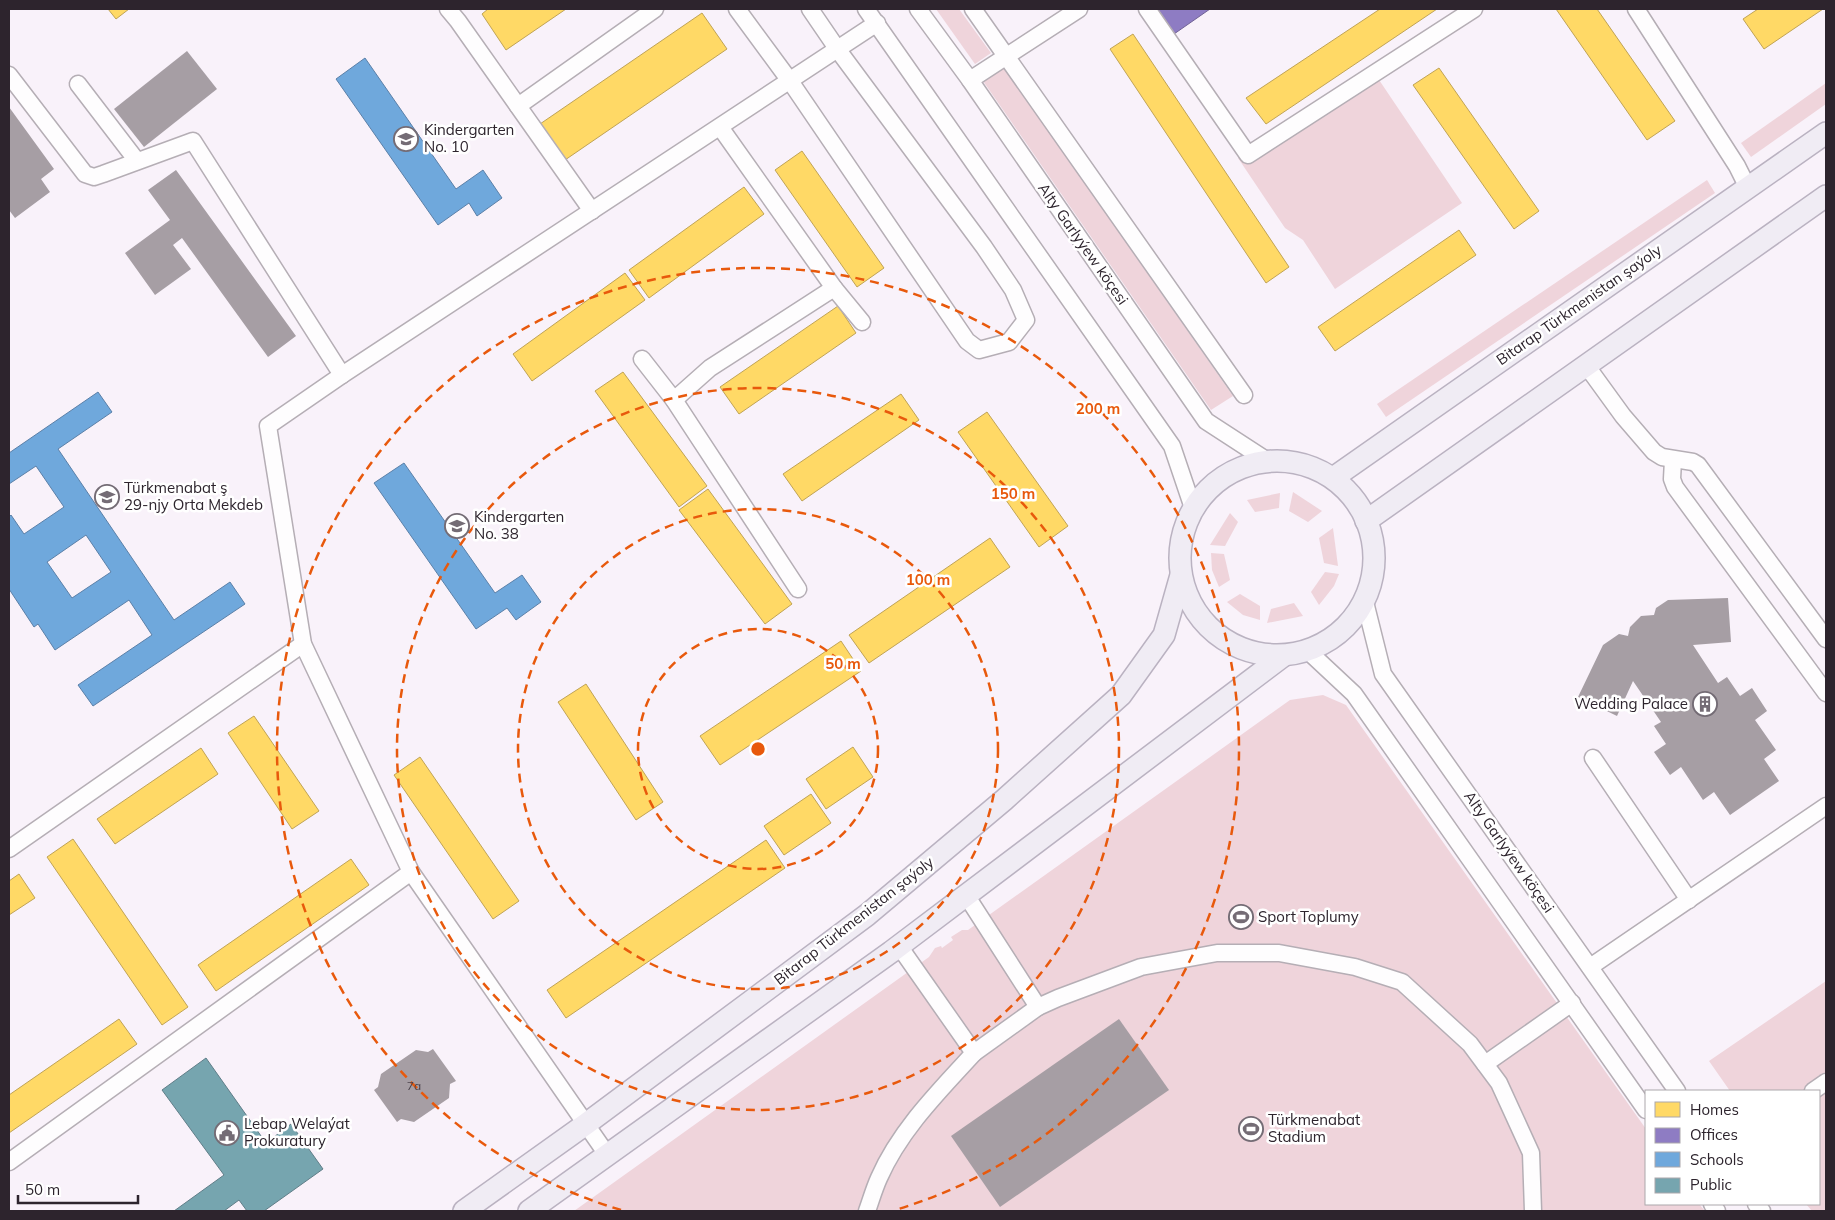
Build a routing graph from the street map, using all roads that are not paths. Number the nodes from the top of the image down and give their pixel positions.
1 (449, 9) edge
2 (655, 9) edge
3 (737, 9) edge
4 (810, 9) edge
5 (866, 9) edge
6 (918, 9) edge
7 (974, 9) edge
8 (1079, 9) edge
9 (1147, 9) edge
10 (1474, 9) edge
11 (1636, 9) edge
12 (877, 24) junction
13 (838, 50) junction
14 (1007, 56) junction
15 (9, 75) edge
16 (970, 80) junction
17 (790, 81) junction
18 (78, 84) dead end
19 (518, 106) junction
20 (720, 127) junction
21 (1826, 133) edge
22 (137, 161) junction
23 (1748, 188) junction
24 (1826, 196) edge
25 (592, 211) junction
26 (834, 288) junction
27 (862, 322) dead end
28 (642, 359) dead end
29 (1586, 366) junction
30 (342, 375) junction
31 (1244, 395) dead end
32 (674, 400) junction
33 (1266, 460) junction
34 (1673, 460) junction
35 (1333, 478) junction
36 (1193, 508) junction
37 (1366, 521) junction
38 (1181, 575) junction
39 (798, 589) dead end
40 (1365, 602) junction
41 (1826, 639) edge
42 (303, 644) junction
43 (1308, 651) junction
44 (1283, 656) junction
45 (1826, 693) edge
46 (1593, 758) dead end
47 (1826, 806) edge
48 (9, 849) edge
49 (411, 872) junction
50 (966, 895) junction
51 (1689, 900) junction
52 (899, 946) junction
53 (1590, 967) junction
54 (1572, 1003) junction
55 (1038, 1007) junction
56 (974, 1053) junction
57 (1485, 1064) junction
58 (1826, 1082) edge
59 (1676, 1090) edge
60 (1814, 1090) edge
61 (1645, 1109) edge
62 (586, 1124) junction
63 (608, 1156) junction
64 (9, 1162) edge
65 (464, 1211) edge
66 (529, 1211) edge
67 (867, 1211) edge
68 (1533, 1211) edge

1 - 19 street
2 - 19 street
3 - 17 street
4 - 13 street
5 - 12 street
6 - 16 street, Alty Garlyýew köçesi
7 - 14 street
8 - 14 street
9 - 10 street
11 - 23 street
12 - 13 street
12 - 36 street
13 - 17 street
13 - 17 street
14 - 16 street
14 - 31 street
15 - 22 street
16 - 33 street, Alty Garlyýew köçesi
17 - 20 street
18 - 22 street
19 - 25 street
20 - 25 street
20 - 26 street
21 - 23 main road, Bitarap Türkmenistan şaýoly
22 - 30 street
23 - 35 main road, Bitarap Türkmenistan şaýoly
24 - 29 main road
25 - 30 street
26 - 27 street
26 - 32 street
28 - 32 street
29 - 34 street
29 - 37 main road
30 - 42 street
32 - 39 street
33 - 35 main road
33 - 36 main road
34 - 41 street
34 - 45 street
35 - 37 main road
36 - 38 main road
37 - 40 main road
38 - 44 main road
38 - 62 main road, Bitarap Türkmenistan şaýoly
40 - 43 main road
40 - 53 street, Alty Garlyýew köçesi
42 - 48 street
42 - 49 street
43 - 44 main road
43 - 54 street
44 - 50 main road
46 - 51 street
47 - 51 street
49 - 62 street
49 - 64 street
50 - 52 main road
50 - 55 street
51 - 53 street
52 - 56 street
52 - 63 main road
53 - 59 street, Alty Garlyýew köçesi
54 - 57 street
54 - 61 street
55 - 56 street
55 - 57 street
56 - 67 street
57 - 68 street
58 - 60 street
62 - 63 street
62 - 65 main road, Bitarap Türkmenistan şaýoly
63 - 66 main road

